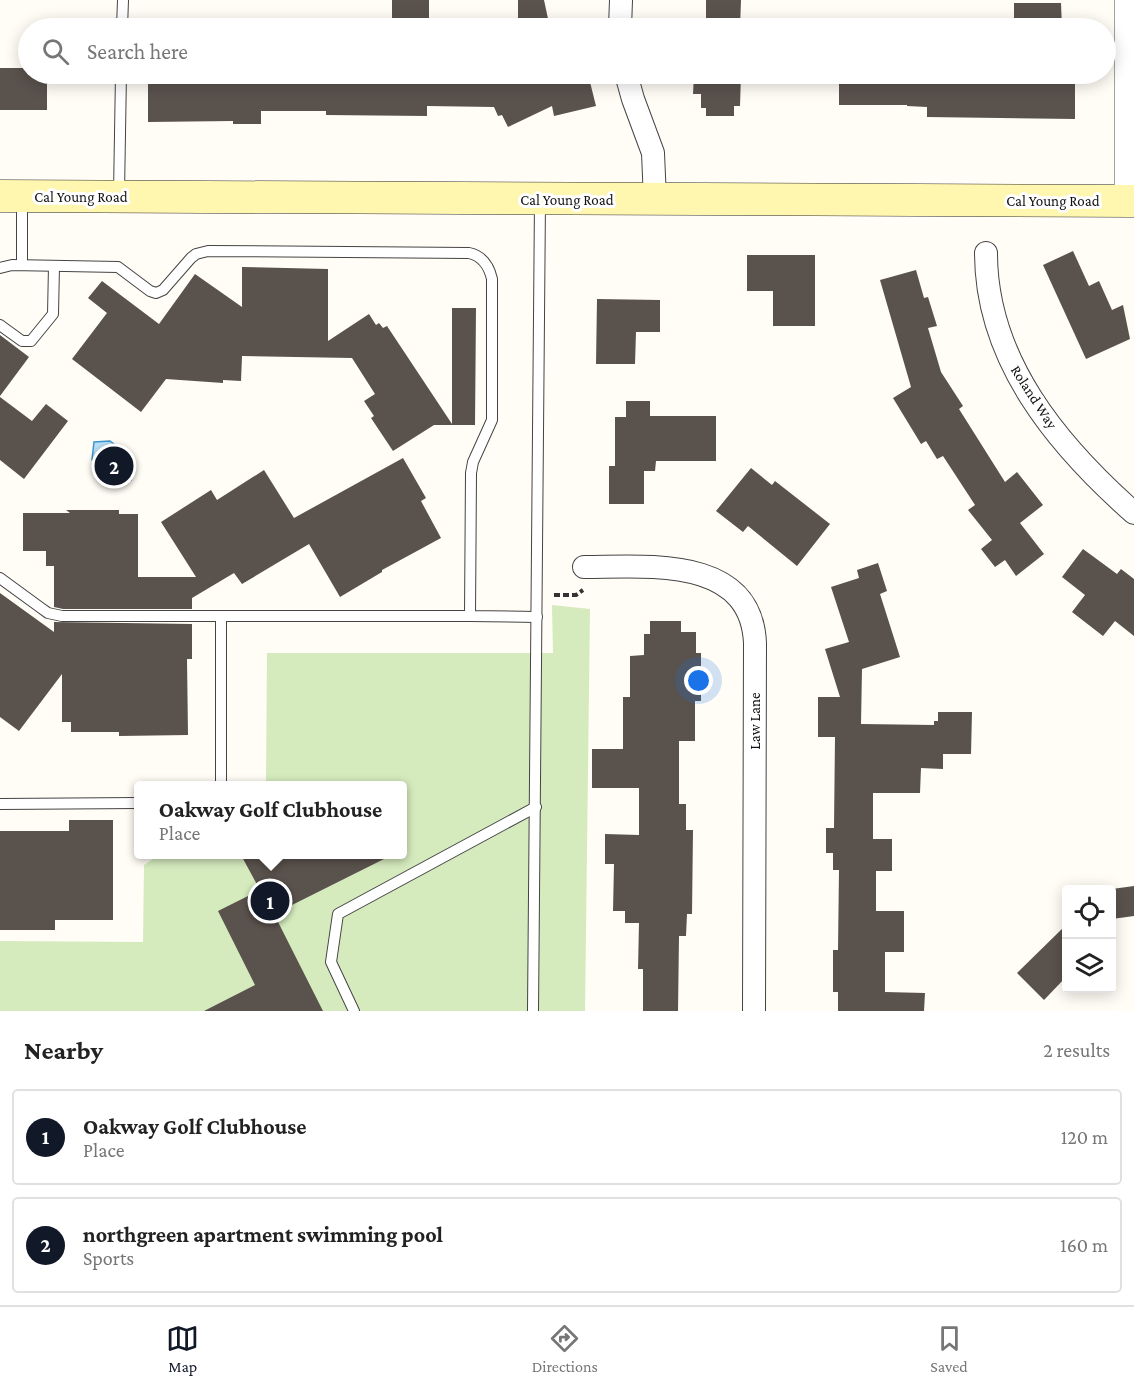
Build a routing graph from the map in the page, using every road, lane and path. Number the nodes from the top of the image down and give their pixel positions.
1 (123, 0) edge
2 (621, 0) edge
3 (1130, 3) edge
4 (122, 18) edge
5 (620, 18) edge
6 (121, 84) edge
7 (629, 84) edge
8 (11, 196) edge
9 (119, 197) junction
10 (540, 199) junction
11 (655, 200) junction
12 (1131, 201) edge
13 (986, 254) dead end
14 (22, 265) junction
15 (54, 266) junction
16 (0, 268) edge
17 (0, 325) edge
18 (1134, 513) edge
19 (584, 567) joint
20 (0, 578) edge
21 (538, 595) junction
22 (470, 616) junction
23 (221, 617) junction
24 (537, 617) junction
25 (221, 781) edge
26 (134, 803) edge
27 (0, 804) edge
28 (536, 807) junction
29 (354, 1011) edge
30 (533, 1011) edge
31 (754, 1011) edge

1 - 4 lane
2 - 5 street
3 - 12 street
6 - 9 lane
7 - 11 street
8 - 9 main road, Cal Young Road
8 - 14 lane
9 - 10 main road, Cal Young Road
10 - 11 main road, Cal Young Road
10 - 21 lane
11 - 12 main road, Cal Young Road
13 - 18 street, Roland Way
14 - 15 lane
14 - 16 lane
15 - 17 lane
15 - 22 lane
19 - 21 path
19 - 31 street, Law Lane
20 - 23 lane
21 - 24 lane
22 - 23 lane
22 - 24 lane
23 - 25 lane
24 - 28 lane
26 - 27 lane
28 - 29 lane
28 - 30 lane

